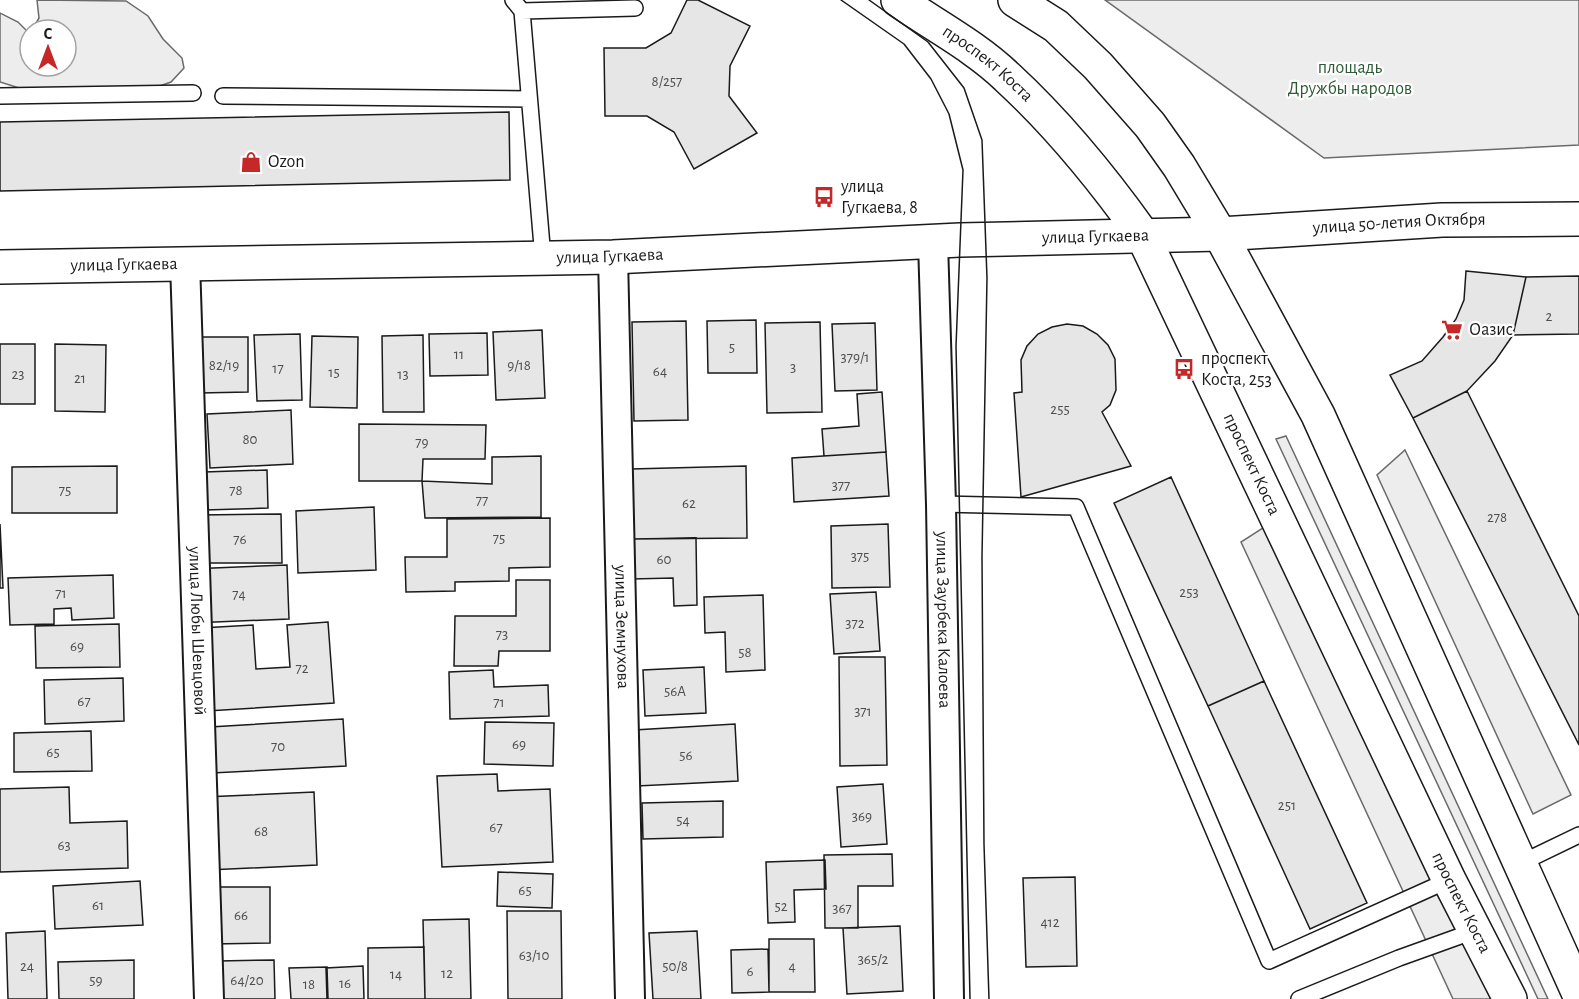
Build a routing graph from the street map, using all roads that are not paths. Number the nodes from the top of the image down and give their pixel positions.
1 (898, 0) edge
2 (1015, 0) edge
3 (518, 5) edge
4 (635, 8) dead end
5 (192, 93) dead end
6 (0, 96) edge
7 (223, 96) dead end
8 (529, 99) junction
9 (1579, 219) edge
10 (1142, 234) junction
11 (1220, 234) junction
12 (933, 242) junction
13 (613, 257) junction
14 (543, 258) junction
15 (186, 262) junction
16 (0, 267) edge
17 (941, 504) junction
18 (1579, 835) edge
19 (1519, 864) junction
20 (1449, 880) junction
21 (1477, 930) junction
22 (1579, 994) edge
23 (209, 999) edge
24 (630, 999) edge
25 (949, 999) edge
26 (1299, 999) edge
27 (1510, 999) edge

1 - 10 main road, проспект Коста
2 - 11 main road
3 - 4 lane
3 - 8 lane
5 - 6 lane
7 - 8 lane
8 - 14 lane
9 - 11 main road, улица 50-летия Октября
10 - 11 main road, улица Гугкаева
10 - 12 main road, улица Гугкаева
10 - 20 main road, проспект Коста
11 - 19 main road
12 - 13 main road, улица Гугкаева
12 - 17 street, улица Заурбека Калоева
13 - 14 main road, улица Гугкаева
13 - 24 street, улица Земнухова
14 - 15 main road, улица Гугкаева
15 - 16 main road, улица Гугкаева
15 - 23 street, улица Любы Шевцовой
17 - 20 lane
17 - 25 street, улица Заурбека Калоева
18 - 19 lane
19 - 22 main road
20 - 21 main road, проспект Коста
21 - 26 lane
21 - 27 main road, проспект Коста

